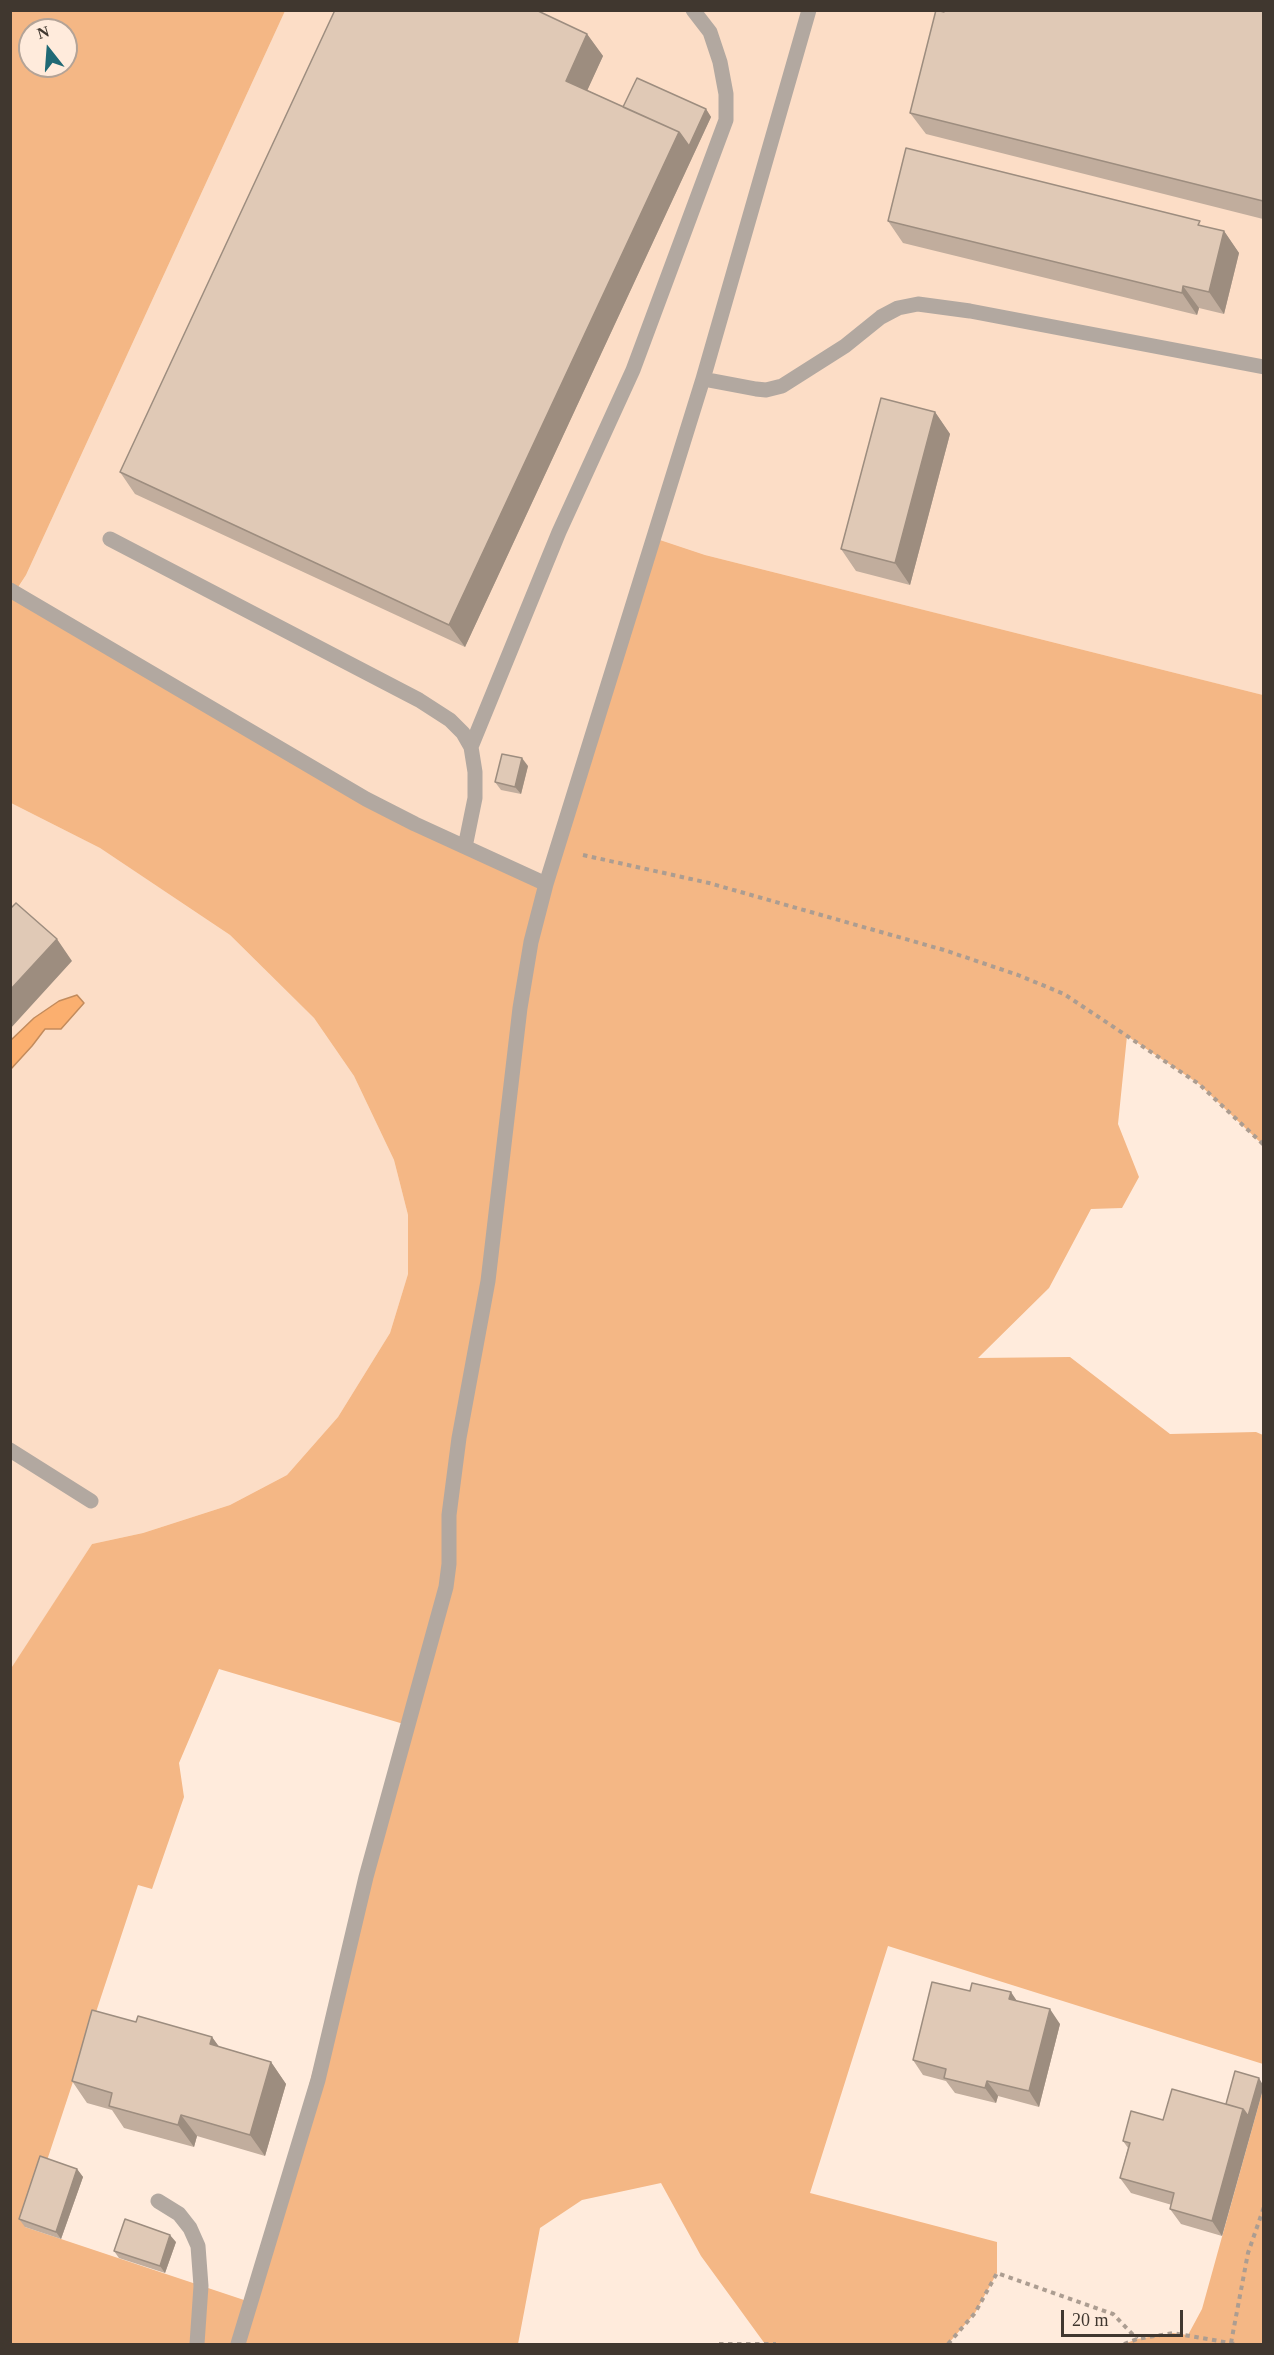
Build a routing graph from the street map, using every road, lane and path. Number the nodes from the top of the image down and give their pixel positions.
1 (693, 10) edge
2 (809, 10) edge
3 (1263, 367) edge
4 (703, 379) junction
5 (110, 539) dead end
6 (10, 590) edge
7 (471, 747) junction
8 (465, 847) junction
9 (556, 849) junction
10 (546, 884) junction
11 (1263, 1145) edge
12 (10, 1450) edge
13 (91, 1500) dead end
14 (158, 2201) dead end
15 (1263, 2207) edge
16 (1137, 2339) junction
17 (198, 2344) edge
18 (238, 2344) edge
19 (719, 2344) edge
20 (776, 2344) edge
21 (948, 2344) edge
22 (1124, 2344) edge
23 (1234, 2344) edge

1 - 7 lane
2 - 4 lane
3 - 4 lane
4 - 9 lane
5 - 7 lane
6 - 8 lane
7 - 8 lane
8 - 10 lane
9 - 10 lane
9 - 11 path
10 - 18 lane
12 - 13 lane
14 - 17 lane
15 - 23 path
16 - 21 path
16 - 22 path
16 - 23 path
19 - 20 path

